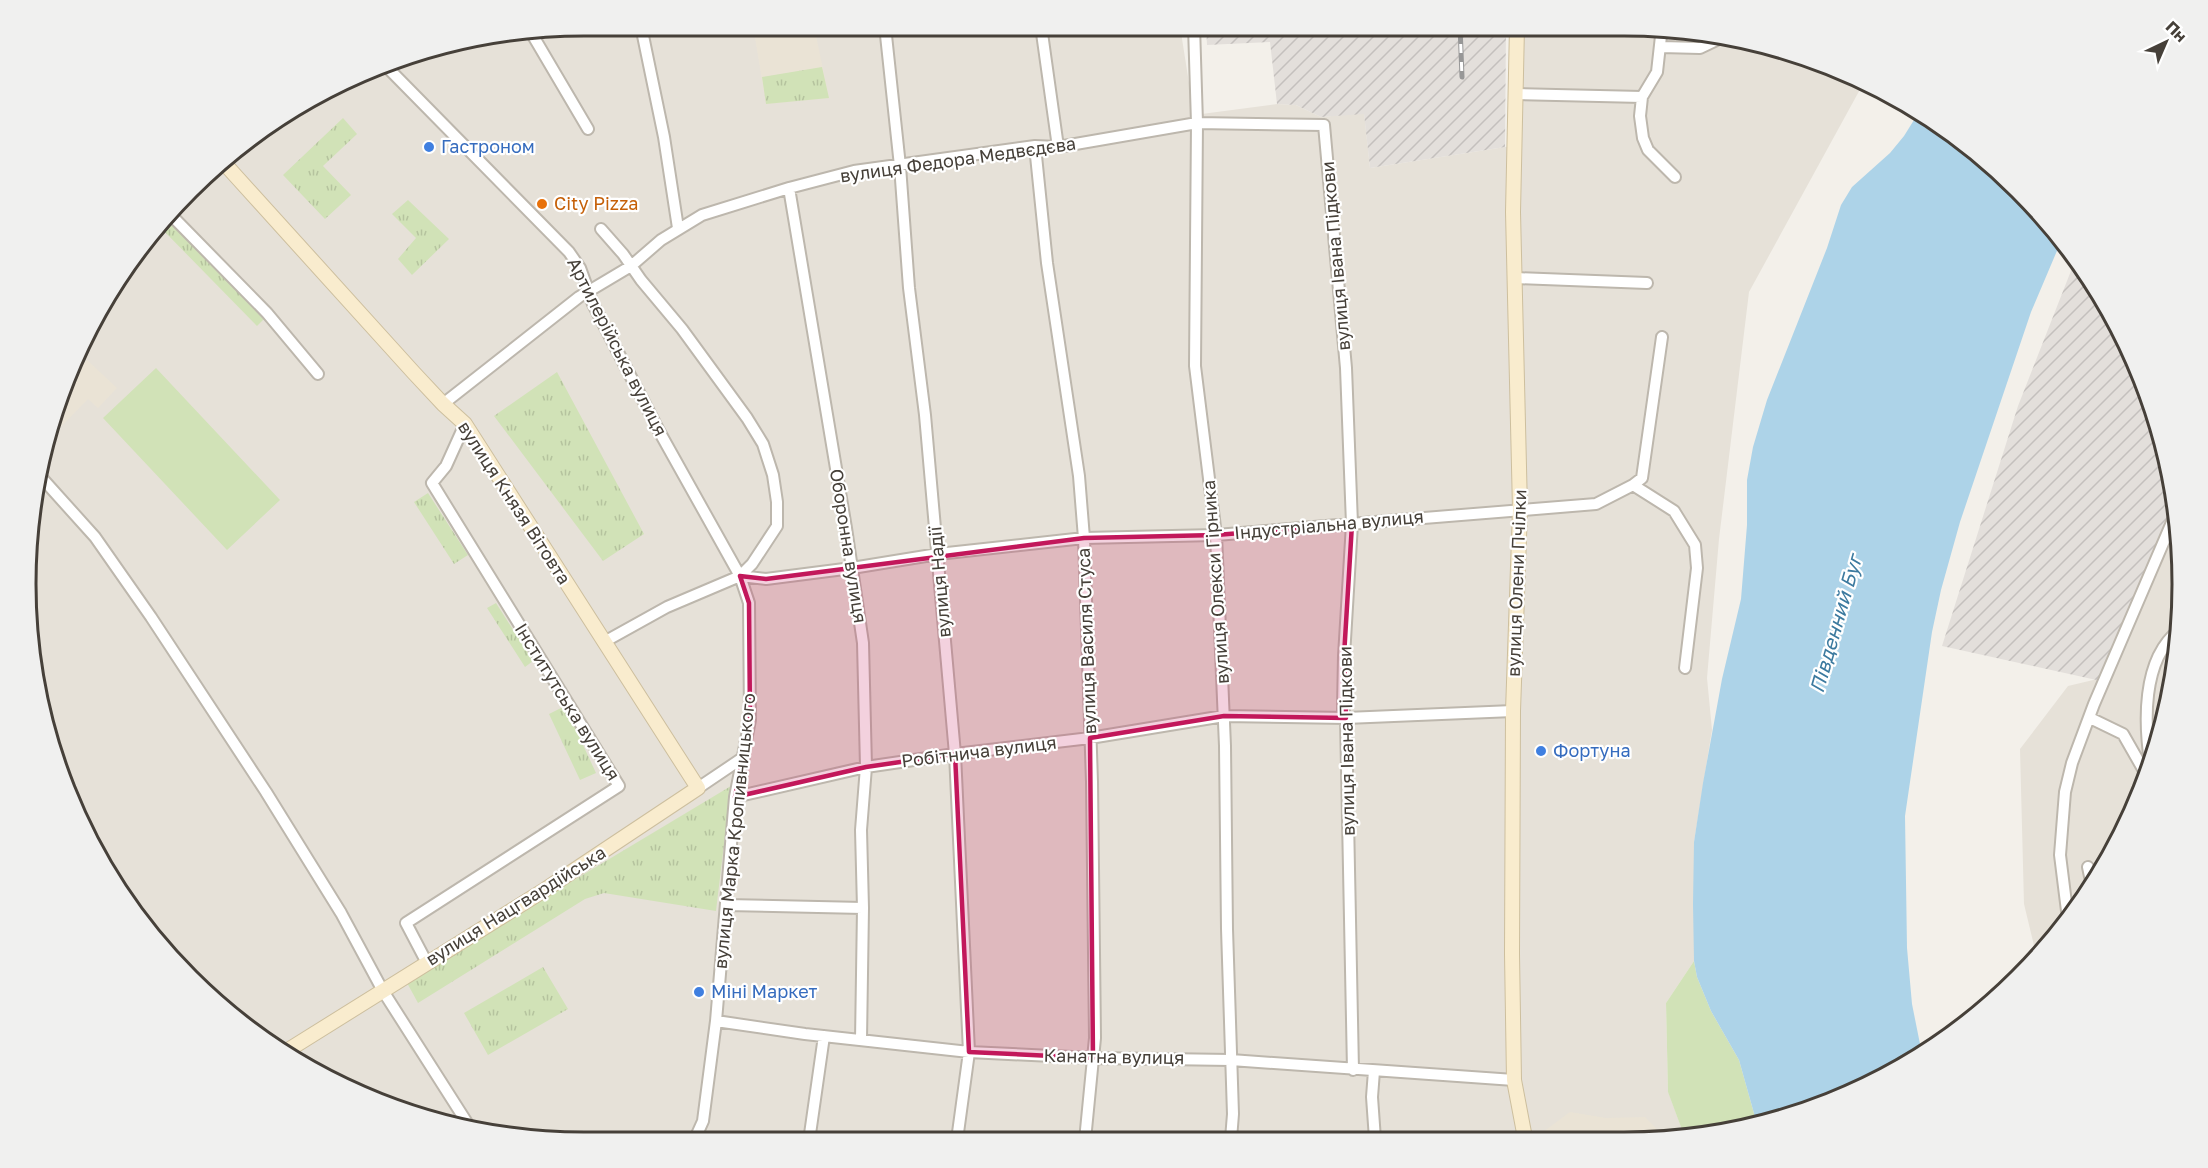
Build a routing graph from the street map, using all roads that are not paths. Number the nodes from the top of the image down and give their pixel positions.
1 (643, 36) edge
2 (886, 36) edge
3 (1042, 36) edge
4 (1194, 36) edge
5 (1517, 36) edge
6 (1661, 37) edge
7 (535, 38) edge
8 (1710, 43) edge
9 (1660, 47) junction
10 (391, 71) edge
11 (1515, 94) junction
12 (1642, 97) junction
13 (1197, 123) junction
14 (1324, 125) joint
15 (588, 129) dead end
16 (1035, 146) junction
17 (1059, 147) junction
18 (900, 166) junction
19 (228, 168) edge
20 (1676, 177) dead end
21 (789, 188) junction
22 (175, 219) edge
23 (678, 228) junction
24 (601, 230) dead end
25 (631, 266) junction
26 (1516, 278) junction
27 (1647, 283) dead end
28 (588, 291) junction
29 (1662, 337) dead end
30 (318, 374) dead end
31 (443, 404) junction
32 (465, 424) junction
33 (46, 483) edge
34 (1633, 486) junction
35 (1520, 508) junction
36 (1352, 524) junction
37 (2169, 529) edge
38 (1216, 535) junction
39 (1084, 538) junction
40 (938, 554) junction
41 (852, 568) junction
42 (740, 576) junction
43 (2169, 639) edge
44 (604, 642) junction
45 (1685, 668) dead end
46 (1513, 711) junction
47 (1224, 716) junction
48 (1346, 718) junction
49 (2090, 718) junction
50 (1090, 738) junction
51 (2147, 745) edge
52 (955, 754) junction
53 (744, 757) junction
54 (2141, 765) edge
55 (866, 767) junction
56 (698, 788) junction
57 (735, 797) junction
58 (2088, 867) dead end
59 (2089, 873) edge
60 (726, 905) junction
61 (2067, 907) edge
62 (864, 908) junction
63 (427, 963) junction
64 (383, 991) junction
65 (716, 1021) junction
66 (824, 1036) junction
67 (861, 1040) junction
68 (292, 1048) edge
69 (969, 1052) junction
70 (1093, 1058) junction
71 (1232, 1060) junction
72 (1353, 1070) junction
73 (1374, 1071) junction
74 (1514, 1080) junction
75 (464, 1118) edge
76 (698, 1132) edge
77 (810, 1132) edge
78 (958, 1132) edge
79 (1086, 1132) edge
80 (1232, 1132) edge
81 (1374, 1132) edge
82 (1524, 1132) edge

1 - 23 street
2 - 18 street, вулиця Надії
3 - 17 street
4 - 13 street, вулиця Олекси Гірника
5 - 11 street, вулиця Олени Пчілки
6 - 9 street
7 - 15 street
8 - 9 street
9 - 12 street
10 - 28 street, Артилерійська вулиця
11 - 12 street
11 - 26 street, вулиця Олени Пчілки
12 - 20 street
13 - 14 street, вулиця Федора Медвєдєва
13 - 17 street, вулиця Федора Медвєдєва
13 - 38 street, вулиця Олекси Гірника
14 - 36 street, вулиця Івана Підкови
16 - 17 street, вулиця Федора Медвєдєва
16 - 18 street, вулиця Федора Медвєдєва
16 - 39 street, вулиця Василя Стуса
18 - 21 street, вулиця Федора Медвєдєва
18 - 40 street, вулиця Надії
19 - 31 street, вулиця Князя Вітовта
21 - 23 street, вулиця Федора Медвєдєва
21 - 41 street, Оборонна вулиця
22 - 30 street
23 - 25 street, вулиця Федора Медвєдєва
24 - 25 street
25 - 28 street, вулиця Федора Медвєдєва
25 - 42 street
26 - 27 street
26 - 35 street, вулиця Олени Пчілки
28 - 31 street, вулиця Федора Медвєдєва
28 - 42 street, Артилерійська вулиця
29 - 34 street
31 - 32 street, вулиця Князя Вітовта
32 - 44 street, вулиця Князя Вітовта
32 - 63 street, Інститутська вулиця
33 - 64 street
34 - 35 street, Індустріальна вулиця
34 - 45 street
35 - 36 street, Індустріальна вулиця
35 - 46 street, вулиця Олени Пчілки
36 - 38 street, Індустріальна вулиця
36 - 48 street, вулиця Івана Підкови
37 - 49 street
38 - 39 street, Індустріальна вулиця
38 - 47 street, вулиця Олекси Гірника
39 - 40 street, Індустріальна вулиця
39 - 50 street, вулиця Василя Стуса
40 - 41 street, Індустріальна вулиця
40 - 52 street, вулиця Надії
41 - 42 street, Індустріальна вулиця
41 - 55 street, Оборонна вулиця
42 - 44 street
42 - 53 street, вулиця Марка Кропивницького
43 - 51 street
44 - 56 street, вулиця Князя Вітовта
46 - 48 street, Робітнича вулиця
46 - 74 street, вулиця Олени Пчілки
47 - 48 street, Робітнича вулиця
47 - 50 street, Робітнича вулиця
47 - 71 street, вулиця Олекси Гірника
48 - 72 street, вулиця Івана Підкови
49 - 54 street
49 - 61 street
50 - 52 street, Робітнича вулиця
50 - 70 street, вулиця Василя Стуса
52 - 55 street, Робітнича вулиця
52 - 69 street, вулиця Надії
53 - 56 street, вулиця Нацгвардійська
53 - 57 street, вулиця Марка Кропивницького
55 - 57 street, Робітнича вулиця
55 - 62 street, Оборонна вулиця
56 - 63 street, вулиця Нацгвардійська
57 - 60 street, вулиця Марка Кропивницького
58 - 59 street
60 - 62 street
60 - 65 street, вулиця Марка Кропивницького
62 - 67 street, Оборонна вулиця
63 - 64 street, вулиця Нацгвардійська
64 - 68 street, вулиця Нацгвардійська
64 - 75 street
65 - 66 street, Канатна вулиця
65 - 76 street, вулиця Марка Кропивницького
66 - 67 street, Канатна вулиця
66 - 77 street
67 - 69 street, Канатна вулиця
69 - 70 street, Канатна вулиця
69 - 78 street, вулиця Надії
70 - 71 street, Канатна вулиця
70 - 79 street, вулиця Василя Стуса
71 - 72 street, Канатна вулиця
71 - 80 street, вулиця Олекси Гірника
72 - 73 street, Канатна вулиця
73 - 74 street, Канатна вулиця
73 - 81 street
74 - 82 street, вулиця Олени Пчілки

